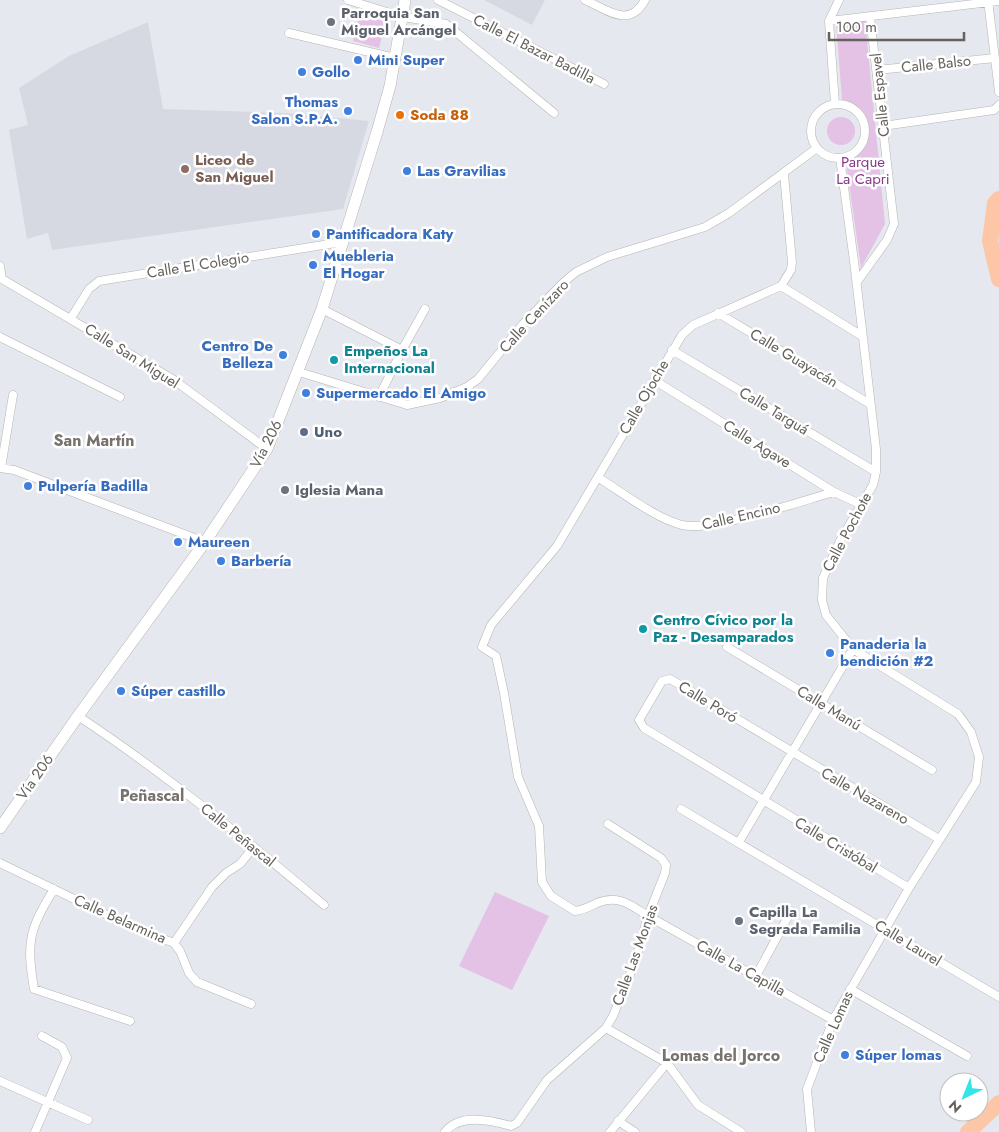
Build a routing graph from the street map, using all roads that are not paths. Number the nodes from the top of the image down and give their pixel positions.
1 (348, 0) edge
2 (405, 0) edge
3 (438, 0) edge
4 (586, 0) edge
5 (645, 0) edge
6 (839, 0) edge
7 (988, 1) edge
8 (999, 1) edge
9 (870, 16) junction
10 (403, 17) junction
11 (829, 21) junction
12 (289, 33) dead end
13 (396, 58) junction
14 (995, 58) junction
15 (877, 70) junction
16 (604, 84) dead end
17 (999, 92) edge
18 (835, 104) junction
19 (999, 105) edge
20 (554, 113) dead end
21 (883, 126) junction
22 (817, 148) junction
23 (840, 158) junction
24 (784, 174) junction
25 (342, 242) junction
26 (0, 266) edge
27 (1, 281) edge
28 (856, 282) junction
29 (781, 286) junction
30 (322, 309) junction
31 (425, 309) dead end
32 (718, 313) junction
33 (71, 318) junction
34 (862, 336) junction
35 (0, 337) edge
36 (402, 350) junction
37 (672, 350) junction
38 (299, 372) junction
39 (654, 380) junction
40 (13, 395) dead end
41 (120, 397) dead end
42 (379, 397) junction
43 (870, 404) junction
44 (267, 449) junction
45 (1, 468) edge
46 (876, 472) junction
47 (599, 478) junction
48 (834, 492) junction
49 (862, 506) junction
50 (205, 542) junction
51 (482, 647) joint
52 (726, 647) dead end
53 (853, 649) junction
54 (821, 703) junction
55 (78, 716) junction
56 (792, 753) junction
57 (932, 770) dead end
58 (763, 801) junction
59 (681, 809) dead end
60 (608, 824) dead end
61 (0, 828) edge
62 (939, 839) junction
63 (739, 842) junction
64 (254, 847) junction
65 (0, 863) edge
66 (909, 888) junction
67 (54, 889) junction
68 (324, 905) dead end
69 (791, 912) dead end
70 (648, 916) junction
71 (885, 929) junction
72 (174, 943) junction
73 (756, 976) junction
74 (850, 989) junction
75 (999, 998) edge
76 (251, 1004) dead end
77 (833, 1020) junction
78 (130, 1021) dead end
79 (606, 1028) junction
80 (42, 1036) dead end
81 (967, 1056) dead end
82 (667, 1063) junction
83 (0, 1081) edge
84 (48, 1102) junction
85 (88, 1120) dead end
86 (618, 1121) junction
87 (35, 1132) edge
88 (445, 1132) edge
89 (610, 1132) edge
90 (634, 1132) edge
91 (741, 1132) edge
92 (811, 1132) edge

1 - 10 street
2 - 10 main road, Vía 206
3 - 16 street, Calle El Bazar Badilla
4 - 5 street
6 - 11 street
7 - 8 street
7 - 9 street
7 - 14 street
9 - 11 street
9 - 15 street, Calle Espavel
10 - 13 main road, Vía 206
10 - 20 street
11 - 18 street
12 - 13 street
13 - 25 main road, Vía 206
14 - 15 street, Calle Balso
14 - 17 street
15 - 21 street, Calle Espavel
18 - 22 street
18 - 23 street
19 - 21 street
21 - 28 street, Calle Espavel
22 - 23 street
22 - 24 street, Calle Cenízaro
23 - 28 street, Calle Pochote
24 - 29 street
24 - 42 street, Calle Cenízaro
25 - 30 main road, Vía 206
25 - 33 street, Calle El Colegio
26 - 27 street, Calle San Miguel
27 - 33 street, Calle San Miguel
28 - 34 street, Calle Pochote
29 - 32 street, Calle Ojoche
29 - 34 street
30 - 36 street
30 - 38 main road, Vía 206
31 - 36 street
32 - 37 street, Calle Ojoche
32 - 43 street, Calle Guayacán
33 - 44 street, Calle San Miguel
34 - 43 street, Calle Pochote
35 - 41 street
36 - 42 street
37 - 39 street, Calle Ojoche
37 - 46 street, Calle Targuá
38 - 42 street, Calle Cenízaro
38 - 44 main road, Vía 206
39 - 47 street, Calle Ojoche
39 - 48 street, Calle Agave
40 - 45 street
43 - 46 street, Calle Pochote
44 - 50 main road, Vía 206
45 - 50 street
46 - 49 street, Calle Pochote
47 - 48 street, Calle Encino
47 - 51 street, Calle Ojoche
48 - 49 street, Calle Agave
49 - 53 street, Calle Pochote
50 - 55 main road, Vía 206
51 - 70 street, Calle La Capilla
52 - 54 street, Calle Manú
53 - 54 street
53 - 62 street, Calle Pochote
54 - 56 street
54 - 57 street, Calle Manú
55 - 61 main road, Vía 206
55 - 64 street, Calle Peñascal
56 - 58 street
56 - 58 street, Calle Poró
56 - 62 street, Calle Nazareno
58 - 63 street
58 - 66 street, Calle Cristóbal
59 - 63 street, Calle Laurel
60 - 70 street, Calle Las Monjas
62 - 66 street, Calle Pochote
63 - 71 street, Calle Laurel
64 - 68 street, Calle Peñascal
64 - 72 street
65 - 67 street, Calle Belarmina
66 - 71 street, Calle Pochote
67 - 72 street, Calle Belarmina
67 - 78 street
69 - 73 street
70 - 73 street, Calle La Capilla
70 - 79 street, Calle Las Monjas
71 - 74 street, Calle Lomas
71 - 75 street, Calle Laurel
72 - 76 street, Calle Belarmina
73 - 77 street, Calle La Capilla
74 - 77 street, Calle Lomas
74 - 81 street
77 - 92 street, Calle Lomas
79 - 82 street
79 - 88 street, Calle Las Monjas
80 - 84 street
82 - 86 street
82 - 91 street
83 - 84 street
84 - 85 street
84 - 87 street
86 - 89 street
86 - 90 street

